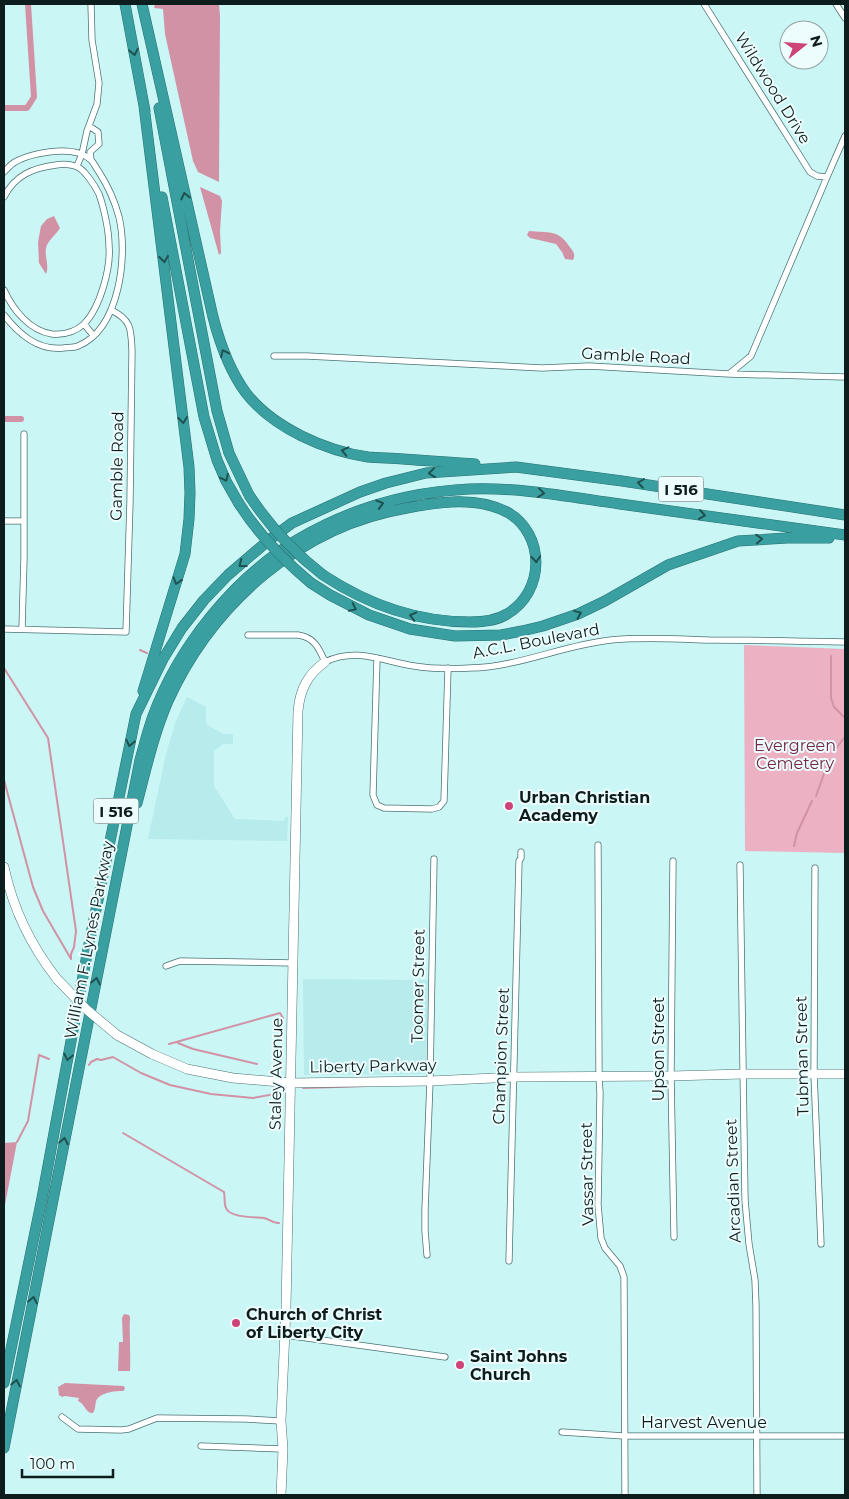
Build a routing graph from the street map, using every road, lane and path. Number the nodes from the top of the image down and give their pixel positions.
1 (91, 4) edge
2 (124, 4) edge
3 (140, 4) edge
4 (704, 4) edge
5 (836, 4) edge
6 (845, 18) edge
7 (144, 106) junction
8 (89, 126) junction
9 (845, 136) edge
10 (82, 154) junction
11 (91, 160) junction
12 (77, 166) junction
13 (4, 172) edge
14 (826, 177) junction
15 (4, 197) edge
16 (122, 238) junction
17 (108, 240) junction
18 (4, 290) edge
19 (111, 310) junction
20 (4, 314) edge
21 (84, 324) junction
22 (93, 336) junction
23 (274, 356) dead end
24 (729, 374) junction
25 (845, 377) edge
26 (24, 434) dead end
27 (516, 467) junction
28 (845, 514) edge
29 (4, 521) edge
30 (23, 521) junction
31 (845, 537) edge
32 (4, 629) edge
33 (22, 629) junction
34 (248, 635) dead end
35 (845, 642) edge
36 (377, 658) junction
37 (325, 662) junction
38 (448, 668) junction
39 (136, 714) junction
40 (598, 845) dead end
41 (521, 852) dead end
42 (434, 859) dead end
43 (673, 861) dead end
44 (740, 865) dead end
45 (4, 867) edge
46 (815, 868) dead end
47 (117, 876) junction
48 (293, 963) junction
49 (166, 966) dead end
50 (743, 1074) junction
51 (814, 1074) junction
52 (845, 1074) edge
53 (671, 1076) junction
54 (514, 1077) junction
55 (598, 1077) junction
56 (430, 1081) junction
57 (291, 1083) junction
58 (674, 1237) dead end
59 (821, 1244) dead end
60 (427, 1255) dead end
61 (509, 1260) dead end
62 (285, 1335) junction
63 (445, 1357) dead end
64 (4, 1383) edge
65 (62, 1417) dead end
66 (281, 1421) junction
67 (562, 1432) dead end
68 (757, 1435) junction
69 (624, 1436) junction
70 (845, 1436) edge
71 (201, 1446) dead end
72 (4, 1448) edge
73 (283, 1448) junction
74 (282, 1495) edge
75 (625, 1495) edge
76 (757, 1495) edge

1 - 8 street
2 -> 7 highway
27 -> 3 highway
47 -> 3 highway, bridge
4 - 14 street, Wildwood Drive
5 - 6 street
7 -> 31 highway, bridge
7 -> 39 highway
8 - 10 street
8 - 11 street
9 - 14 street
10 - 11 street
10 - 12 street
10 - 13 street
11 - 16 street
12 - 15 street
12 - 17 street
14 - 24 street
16 - 17 street
16 - 19 street
17 - 21 street
18 - 21 street
19 - 22 street
19 - 33 street, Gamble Road
20 - 22 street
21 - 22 street
23 - 24 street, Gamble Road
24 - 25 street, Gamble Road
26 - 30 street
28 -> 27 highway, William F. Lynes Parkway / I 516
27 -> 39 highway, William F. Lynes Parkway / I 516
29 - 30 street
30 - 33 street
47 -> 31 highway, William F. Lynes Parkway / I 516
32 - 33 street
34 - 37 street
35 - 38 street, A.C.L. Boulevard
36 - 37 street, A.C.L. Boulevard
36 - 38 street, A.C.L. Boulevard
36 - 38 street
37 - 48 street, Staley Avenue
39 -> 64 highway, William F. Lynes Parkway / I 516
40 - 55 street, Vassar Street
41 - 54 street, Champion Street
42 - 56 street, Toomer Street
43 - 53 street, Upson Street
44 - 50 street, Arcadian Street
45 - 57 street, Liberty Parkway, bridge
46 - 51 street, Tubman Street
72 -> 47 highway, William F. Lynes Parkway / I 516
48 - 49 street
48 - 57 street, Staley Avenue
50 - 51 street, Liberty Parkway
50 - 53 street, Liberty Parkway
50 - 68 street, Arcadian Street
51 - 52 street, Liberty Parkway
51 - 59 street, Tubman Street
53 - 55 street, Liberty Parkway
53 - 58 street, Upson Street
54 - 55 street, Liberty Parkway
54 - 56 street, Liberty Parkway
54 - 61 street, Champion Street
55 - 69 street, Vassar Street
56 - 57 street, Liberty Parkway
56 - 60 street, Toomer Street
57 - 62 street, Staley Avenue
62 - 63 street
62 - 66 street, Staley Avenue
65 - 66 street
66 - 73 street, Staley Avenue
67 - 69 street, Harvest Avenue
68 - 69 street, Harvest Avenue
68 - 70 street, Harvest Avenue
68 - 76 street, Arcadian Street
69 - 75 street, Vassar Street
71 - 73 street
73 - 74 street, Staley Avenue

